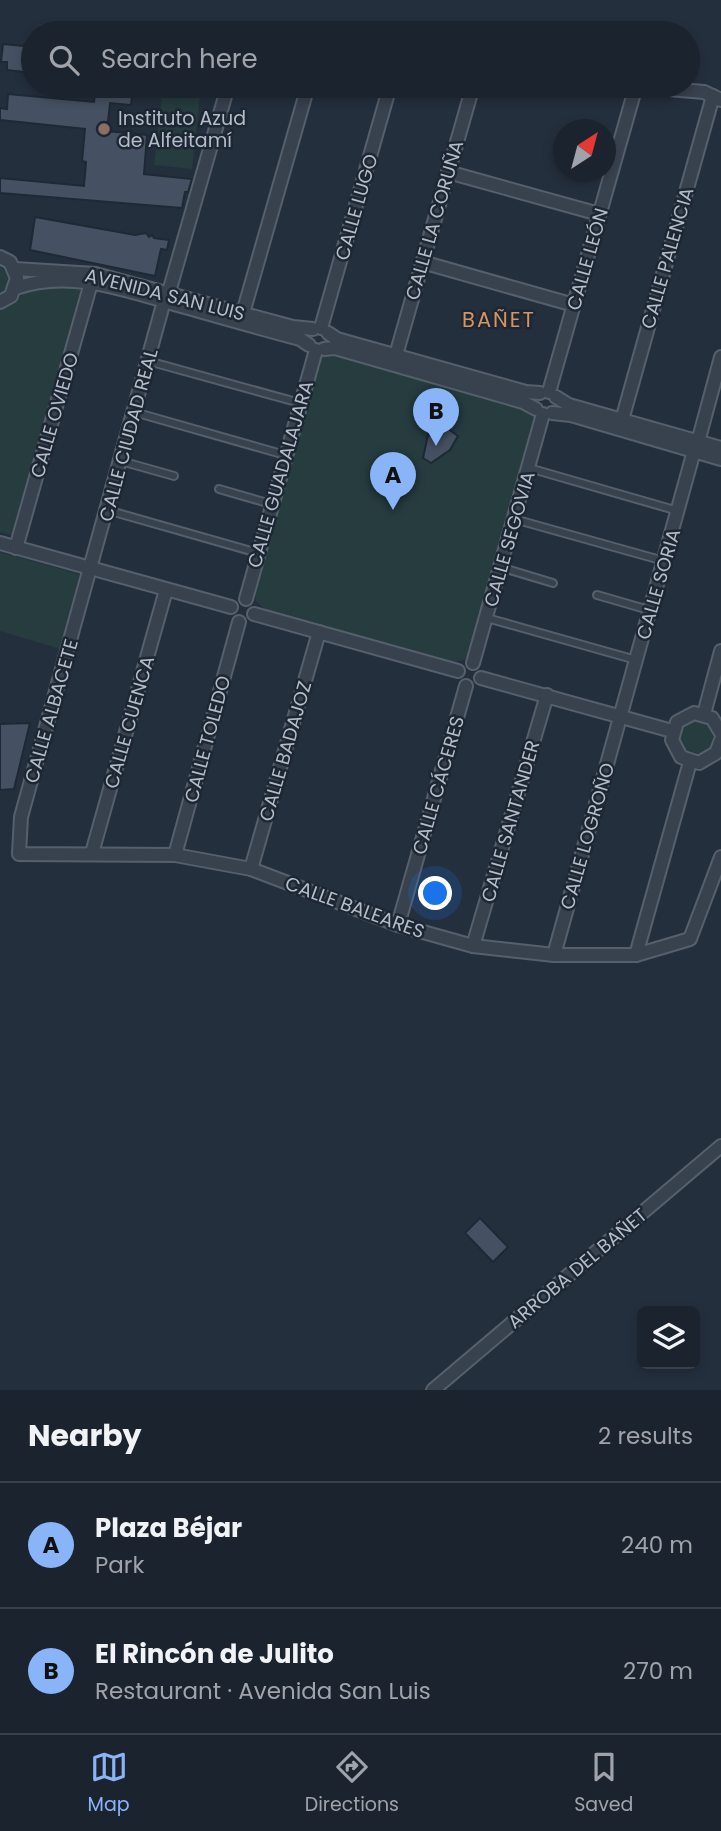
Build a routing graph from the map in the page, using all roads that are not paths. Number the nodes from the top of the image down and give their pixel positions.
1 (225, 98) edge
2 (305, 98) edge
3 (387, 98) edge
4 (470, 98) edge
5 (631, 98) edge
6 (717, 98) edge
7 (448, 172) junction
8 (599, 214) junction
9 (0, 257) edge
10 (422, 261) junction
11 (15, 269) junction
12 (91, 283) junction
13 (16, 288) junction
14 (167, 297) junction
15 (0, 302) edge
16 (574, 305) junction
17 (243, 313) junction
18 (321, 330) junction
19 (316, 348) junction
20 (396, 355) junction
21 (721, 357) edge
22 (148, 361) junction
23 (548, 394) junction
24 (300, 403) junction
25 (134, 412) junction
26 (544, 412) junction
27 (622, 420) junction
28 (696, 446) junction
29 (721, 448) edge
30 (285, 455) junction
31 (721, 459) edge
32 (121, 461) junction
33 (529, 468) junction
34 (174, 476) dead end
35 (219, 489) dead end
36 (271, 504) junction
37 (107, 510) junction
38 (678, 511) junction
39 (514, 519) junction
40 (0, 543) edge
41 (16, 548) junction
42 (257, 553) junction
43 (664, 561) junction
44 (500, 567) junction
45 (92, 570) junction
46 (553, 583) dead end
47 (166, 590) junction
48 (597, 596) dead end
49 (246, 599) junction
50 (231, 607) junction
51 (650, 611) junction
52 (254, 614) junction
53 (486, 618) junction
54 (239, 622) junction
55 (319, 632) junction
56 (721, 651) edge
57 (636, 660) junction
58 (473, 663) junction
59 (458, 671) junction
60 (481, 678) junction
61 (466, 686) junction
62 (547, 695) junction
63 (704, 714) junction
64 (621, 716) junction
65 (672, 731) junction
66 (721, 733) edge
67 (721, 743) edge
68 (690, 762) junction
69 (92, 853) junction
70 (19, 854) joint
71 (175, 855) junction
72 (721, 857) edge
73 (251, 869) junction
74 (398, 925) junction
75 (473, 946) junction
76 (554, 955) junction
77 (636, 955) junction
78 (721, 1146) edge
79 (433, 1390) edge

1 - 14 street, CALLE CIUDAD REAL
2 - 17 street
3 - 18 street, CALLE LUGO
4 - 7 street, CALLE LA CORUÑA
5 - 8 street, CALLE LEÓN
6 - 27 street, CALLE PALENCIA
7 - 8 street
7 - 10 street, CALLE LA CORUÑA
8 - 16 street, CALLE LEÓN
9 - 11 street
10 - 16 street
10 - 20 street, CALLE LA CORUÑA
11 - 13 street
11 - 14 street, AVENIDA SAN LUIS
12 - 13 street, AVENIDA SAN LUIS
12 - 14 street, AVENIDA SAN LUIS
12 - 41 street, CALLE OVIEDO
13 - 15 street
14 - 17 street, AVENIDA SAN LUIS
14 - 19 street, AVENIDA SAN LUIS
14 - 22 street, CALLE CIUDAD REAL
16 - 23 street, CALLE LEÓN
17 - 18 street, AVENIDA SAN LUIS
18 - 19 street
18 - 19 street
18 - 20 street, AVENIDA SAN LUIS
19 - 24 street, CALLE GUADALAJARA
19 - 26 street, AVENIDA SAN LUIS
20 - 23 street, AVENIDA SAN LUIS
21 - 28 street, CALLE SORIA
22 - 24 lane
22 - 25 street, CALLE CIUDAD REAL
23 - 26 street
23 - 26 street
23 - 27 street, AVENIDA SAN LUIS
24 - 30 street, CALLE GUADALAJARA
25 - 30 lane
25 - 32 street, CALLE CIUDAD REAL
26 - 28 street, AVENIDA SAN LUIS
26 - 33 street, CALLE SEGOVIA
27 - 28 street, AVENIDA SAN LUIS
28 - 29 street, AVENIDA SAN LUIS
28 - 31 street, AVENIDA SAN LUIS
28 - 38 street, CALLE SORIA
30 - 36 street, CALLE GUADALAJARA
32 - 34 lane
32 - 37 street, CALLE CIUDAD REAL
33 - 38 lane
33 - 39 street, CALLE SEGOVIA
35 - 36 lane
36 - 42 street, CALLE GUADALAJARA
37 - 42 lane
37 - 45 street, CALLE CIUDAD REAL
38 - 43 street, CALLE SORIA
39 - 43 lane
39 - 44 street, CALLE SEGOVIA
40 - 41 street
41 - 45 street
42 - 49 street, CALLE GUADALAJARA
43 - 51 street, CALLE SORIA
44 - 46 lane
44 - 53 street, CALLE SEGOVIA
45 - 47 street
45 - 70 street, CALLE ALBACETE
47 - 50 street
47 - 69 street, CALLE CUENCA
48 - 51 lane
49 - 50 street
49 - 52 street
50 - 54 street
51 - 57 street, CALLE SORIA
52 - 54 street
52 - 55 street
53 - 57 lane
53 - 58 street, CALLE SEGOVIA
54 - 71 street, CALLE TOLEDO
55 - 59 street
55 - 73 street, CALLE BADAJOZ
56 - 63 street
57 - 64 street, CALLE SORIA
58 - 59 street
58 - 60 street
59 - 61 street
60 - 61 street
60 - 62 street
61 - 74 street, CALLE CÁCERES
62 - 64 street
62 - 75 street, CALLE SANTANDER
63 - 65 street
63 - 66 street
64 - 65 street
64 - 76 street, CALLE LOGROÑO
65 - 68 street
67 - 68 street
68 - 77 street
69 - 70 street, CALLE BALEARES
69 - 71 street, CALLE BALEARES
71 - 73 street, CALLE BALEARES
72 - 77 street, CALLE BALEARES
73 - 74 street, CALLE BALEARES
74 - 75 street, CALLE BALEARES
75 - 76 street, CALLE BALEARES
76 - 77 street, CALLE BALEARES
78 - 79 street, ARROBA DEL BAÑET

